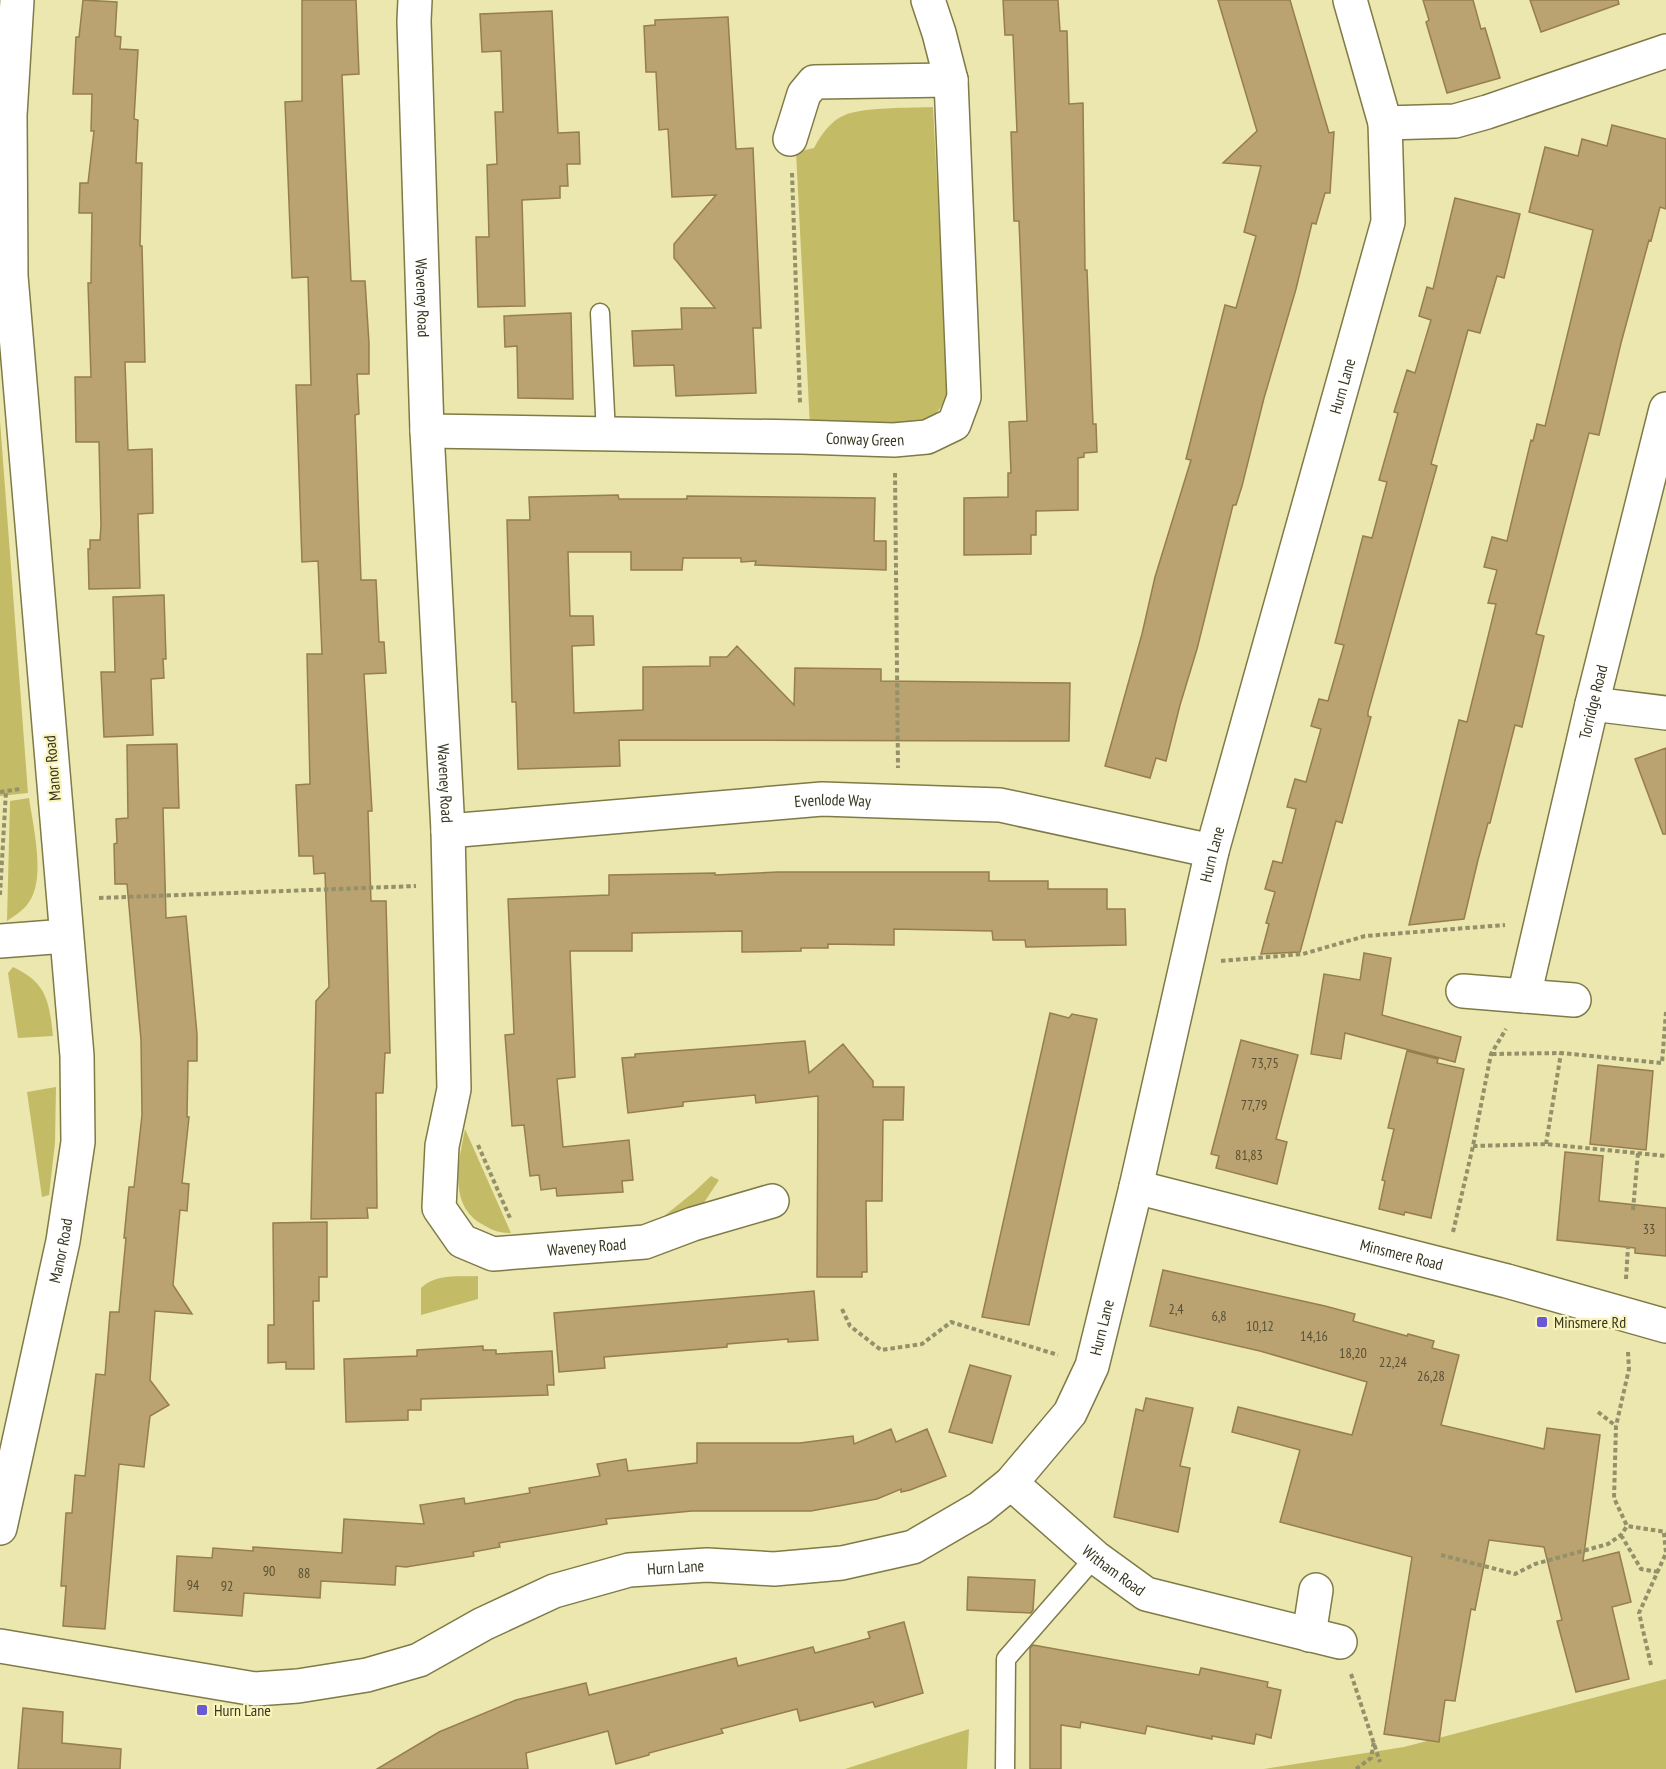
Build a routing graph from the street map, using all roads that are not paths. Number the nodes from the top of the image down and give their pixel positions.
1 (17, 0) edge
2 (415, 0) edge
3 (928, 0) edge
4 (1350, 0) edge
5 (1666, 51) edge
6 (951, 80) junction
7 (1385, 123) junction
8 (790, 140) road end
9 (600, 313) dead end
10 (1666, 409) edge
11 (427, 431) junction
12 (606, 434) junction
13 (1592, 704) junction
14 (1666, 713) edge
15 (448, 831) junction
16 (1212, 851) junction
17 (66, 936) junction
18 (0, 941) edge
19 (1464, 991) dead end
20 (1524, 996) junction
21 (1574, 1000) dead end
22 (1136, 1187) junction
23 (772, 1201) dead end
24 (1666, 1326) edge
25 (1011, 1483) junction
26 (0, 1528) edge
27 (1095, 1557) junction
28 (1316, 1590) dead end
29 (1309, 1635) junction
30 (1340, 1642) road end
31 (0, 1646) edge
32 (1005, 1769) edge

1 - 17 street, Manor Road
2 - 11 street, Waveney Road
3 - 6 street, Conway Green
4 - 7 street, Hurn Lane
5 - 7 street
6 - 8 street
6 - 12 street, Conway Green
7 - 16 street, Hurn Lane
9 - 12 lane
10 - 13 street, Torridge Road
11 - 12 street, Conway Green
11 - 15 street, Waveney Road
13 - 14 street
13 - 20 street, Torridge Road
15 - 16 street, Evenlode Way
15 - 23 street, Waveney Road
16 - 22 street, Hurn Lane
17 - 18 street
17 - 26 street, Manor Road
19 - 20 street
20 - 21 street
22 - 24 street, Minsmere Road
22 - 25 street, Hurn Lane
25 - 27 street, Witham Road
25 - 31 street, Hurn Lane
27 - 29 street, Witham Road
27 - 32 lane
28 - 29 street
29 - 30 street, Witham Road

